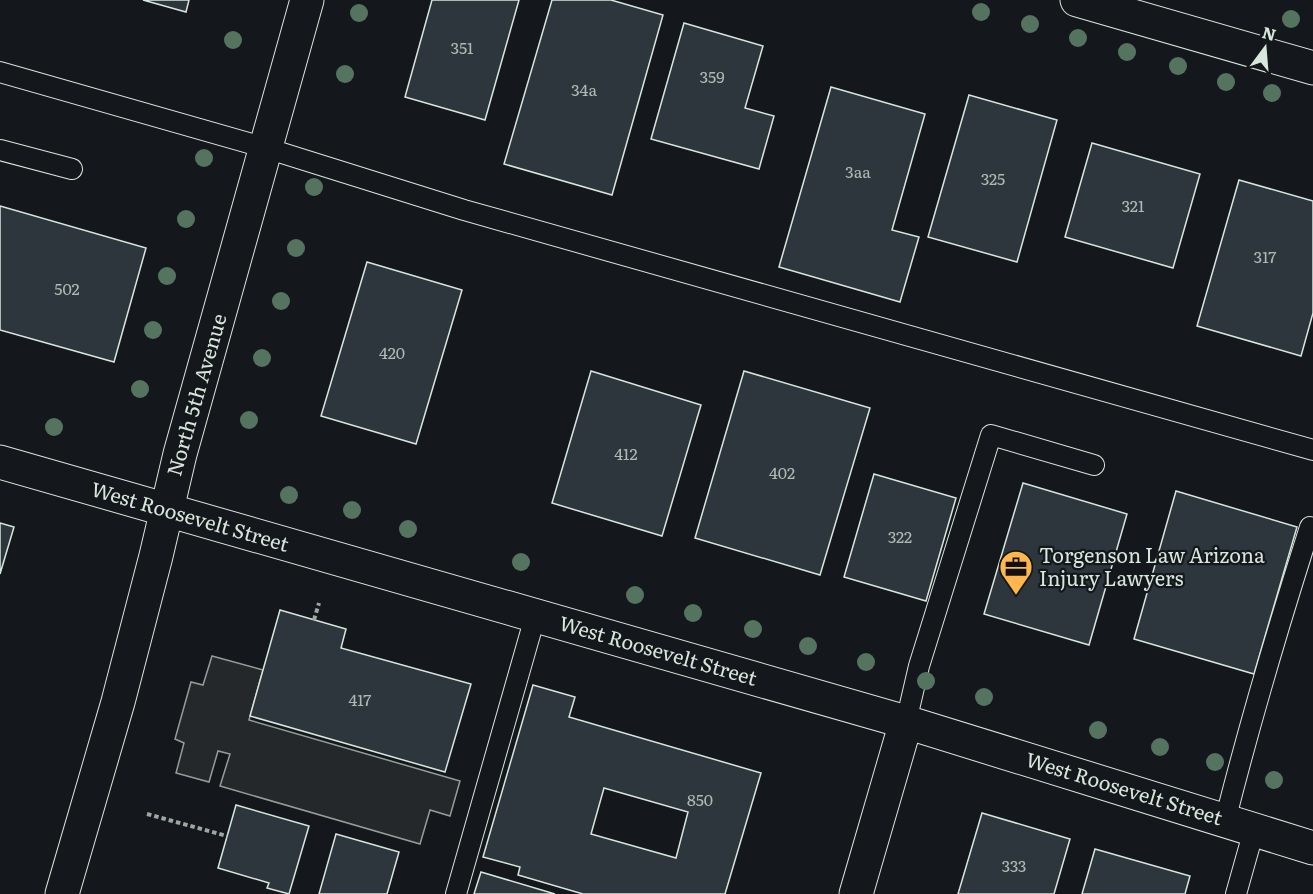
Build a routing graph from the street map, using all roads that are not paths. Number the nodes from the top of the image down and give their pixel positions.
1 (306, 0) edge
2 (1077, 0) edge
3 (1313, 68) edge
4 (0, 72) edge
5 (266, 148) junction
6 (0, 150) edge
7 (72, 169) dead end
8 (1313, 450) edge
9 (0, 462) edge
10 (1094, 465) dead end
11 (165, 511) junction
12 (1313, 528) edge
13 (535, 617) junction
14 (906, 722) junction
15 (1239, 825) junction
16 (1313, 848) edge
17 (62, 894) edge
18 (456, 894) edge
19 (856, 894) edge
20 (1236, 894) edge

1 - 5 street, North 5th Avenue
2 - 3 street
4 - 5 lane
5 - 8 lane
5 - 11 street, North 5th Avenue
6 - 7 lane
9 - 11 street, West Roosevelt Street
10 - 14 lane
11 - 13 street, West Roosevelt Street
11 - 17 street, North 5th Avenue
12 - 15 lane
13 - 14 street, West Roosevelt Street
13 - 18 lane
14 - 15 street, West Roosevelt Street
14 - 19 street
15 - 16 street, West Roosevelt Street
15 - 20 lane

